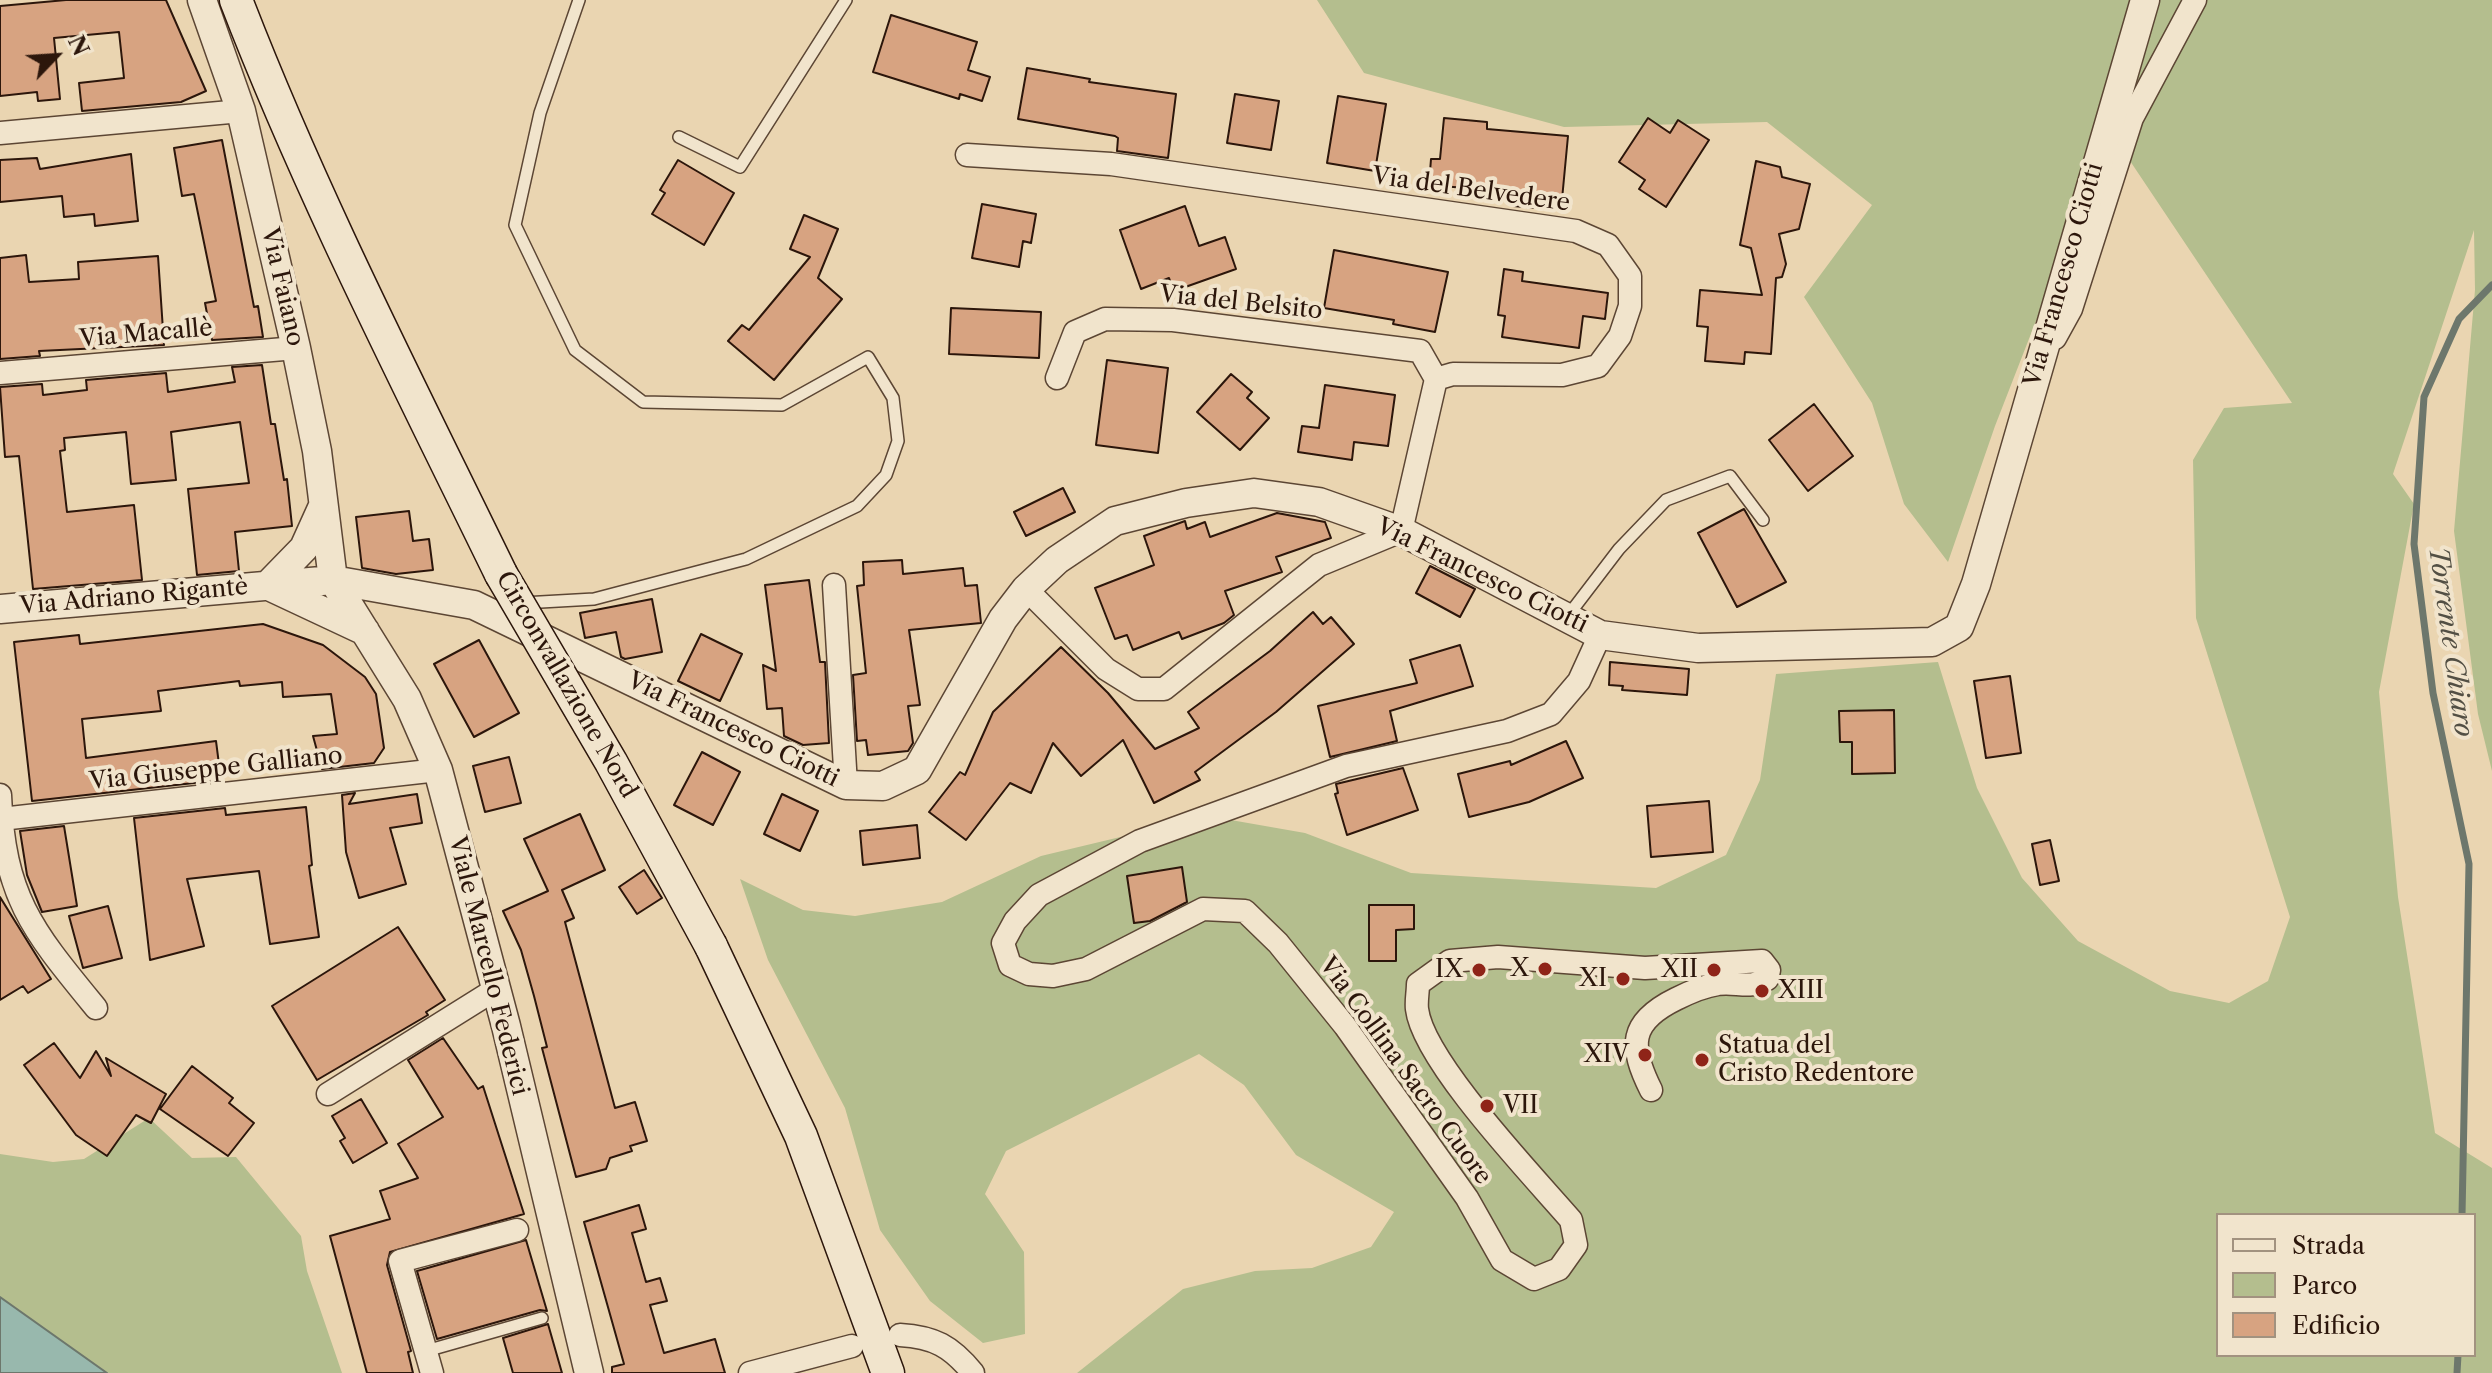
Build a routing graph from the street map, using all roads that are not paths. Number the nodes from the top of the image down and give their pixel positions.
1 (202, 0) edge
2 (236, 0) edge
3 (579, 0) edge
4 (846, 0) edge
5 (2145, 0) edge
6 (2195, 0) edge
7 (241, 111) junction
8 (0, 133) edge
9 (679, 137) dead end
10 (967, 155) dead end
11 (296, 348) junction
12 (0, 373) edge
13 (2035, 374) junction
14 (1057, 378) dead end
15 (1436, 379) junction
16 (323, 506) junction
17 (1763, 520) dead end
18 (1401, 531) junction
19 (333, 580) junction
20 (268, 585) junction
21 (834, 585) dead end
22 (1026, 589) junction
23 (474, 605) junction
24 (0, 609) edge
25 (1566, 617) junction
26 (365, 631) junction
27 (1600, 635) junction
28 (438, 770) junction
29 (846, 785) junction
30 (0, 795) edge
31 (1, 819) edge
32 (496, 989) junction
33 (96, 1008) dead end
34 (1651, 1090) dead end
35 (328, 1094) dead end
36 (517, 1230) dead end
37 (542, 1318) dead end
38 (900, 1335) dead end
39 (852, 1346) dead end
40 (426, 1351) junction
41 (432, 1373) edge
42 (589, 1373) edge
43 (750, 1373) edge
44 (888, 1373) edge
45 (973, 1373) edge

1 - 7 street, Via Faiano
2 - 44 main road, Circonvallazione Nord, bridge
3 - 23 lane
4 - 9 lane
5 - 13 street, Via Francesco Ciotti
6 - 13 street
7 - 8 street
7 - 11 street, Via Faiano
10 - 15 street, Via del Belvedere
11 - 12 street, Via Macallè
11 - 16 street, Via Faiano
13 - 27 street, Via Francesco Ciotti
14 - 15 street, Via del Belsito
15 - 18 street
16 - 19 street, Via Faiano
16 - 20 street, Via Adriano Rigantè
17 - 25 lane
18 - 22 street, Via Francesco Ciotti
18 - 22 street
18 - 25 street, Via Francesco Ciotti
19 - 20 street, Via Adriano Rigantè
19 - 23 street, Via Francesco Ciotti
19 - 26 street, Viale Marcello Federici
20 - 24 street, Via Adriano Rigantè
20 - 26 street, Via Adriano Rigantè
21 - 29 street
22 - 29 street, Via Francesco Ciotti
23 - 29 street, Via Francesco Ciotti
25 - 27 street, Via Francesco Ciotti
26 - 28 street, Viale Marcello Federici
27 - 34 street, Via Collina Sacro Cuore
28 - 31 street, Via Giuseppe Galliano
28 - 32 street, Viale Marcello Federici
30 - 31 street
31 - 33 street
32 - 35 street
32 - 42 street, Viale Marcello Federici
36 - 40 street
37 - 40 lane
38 - 45 street
39 - 43 street
40 - 41 street

